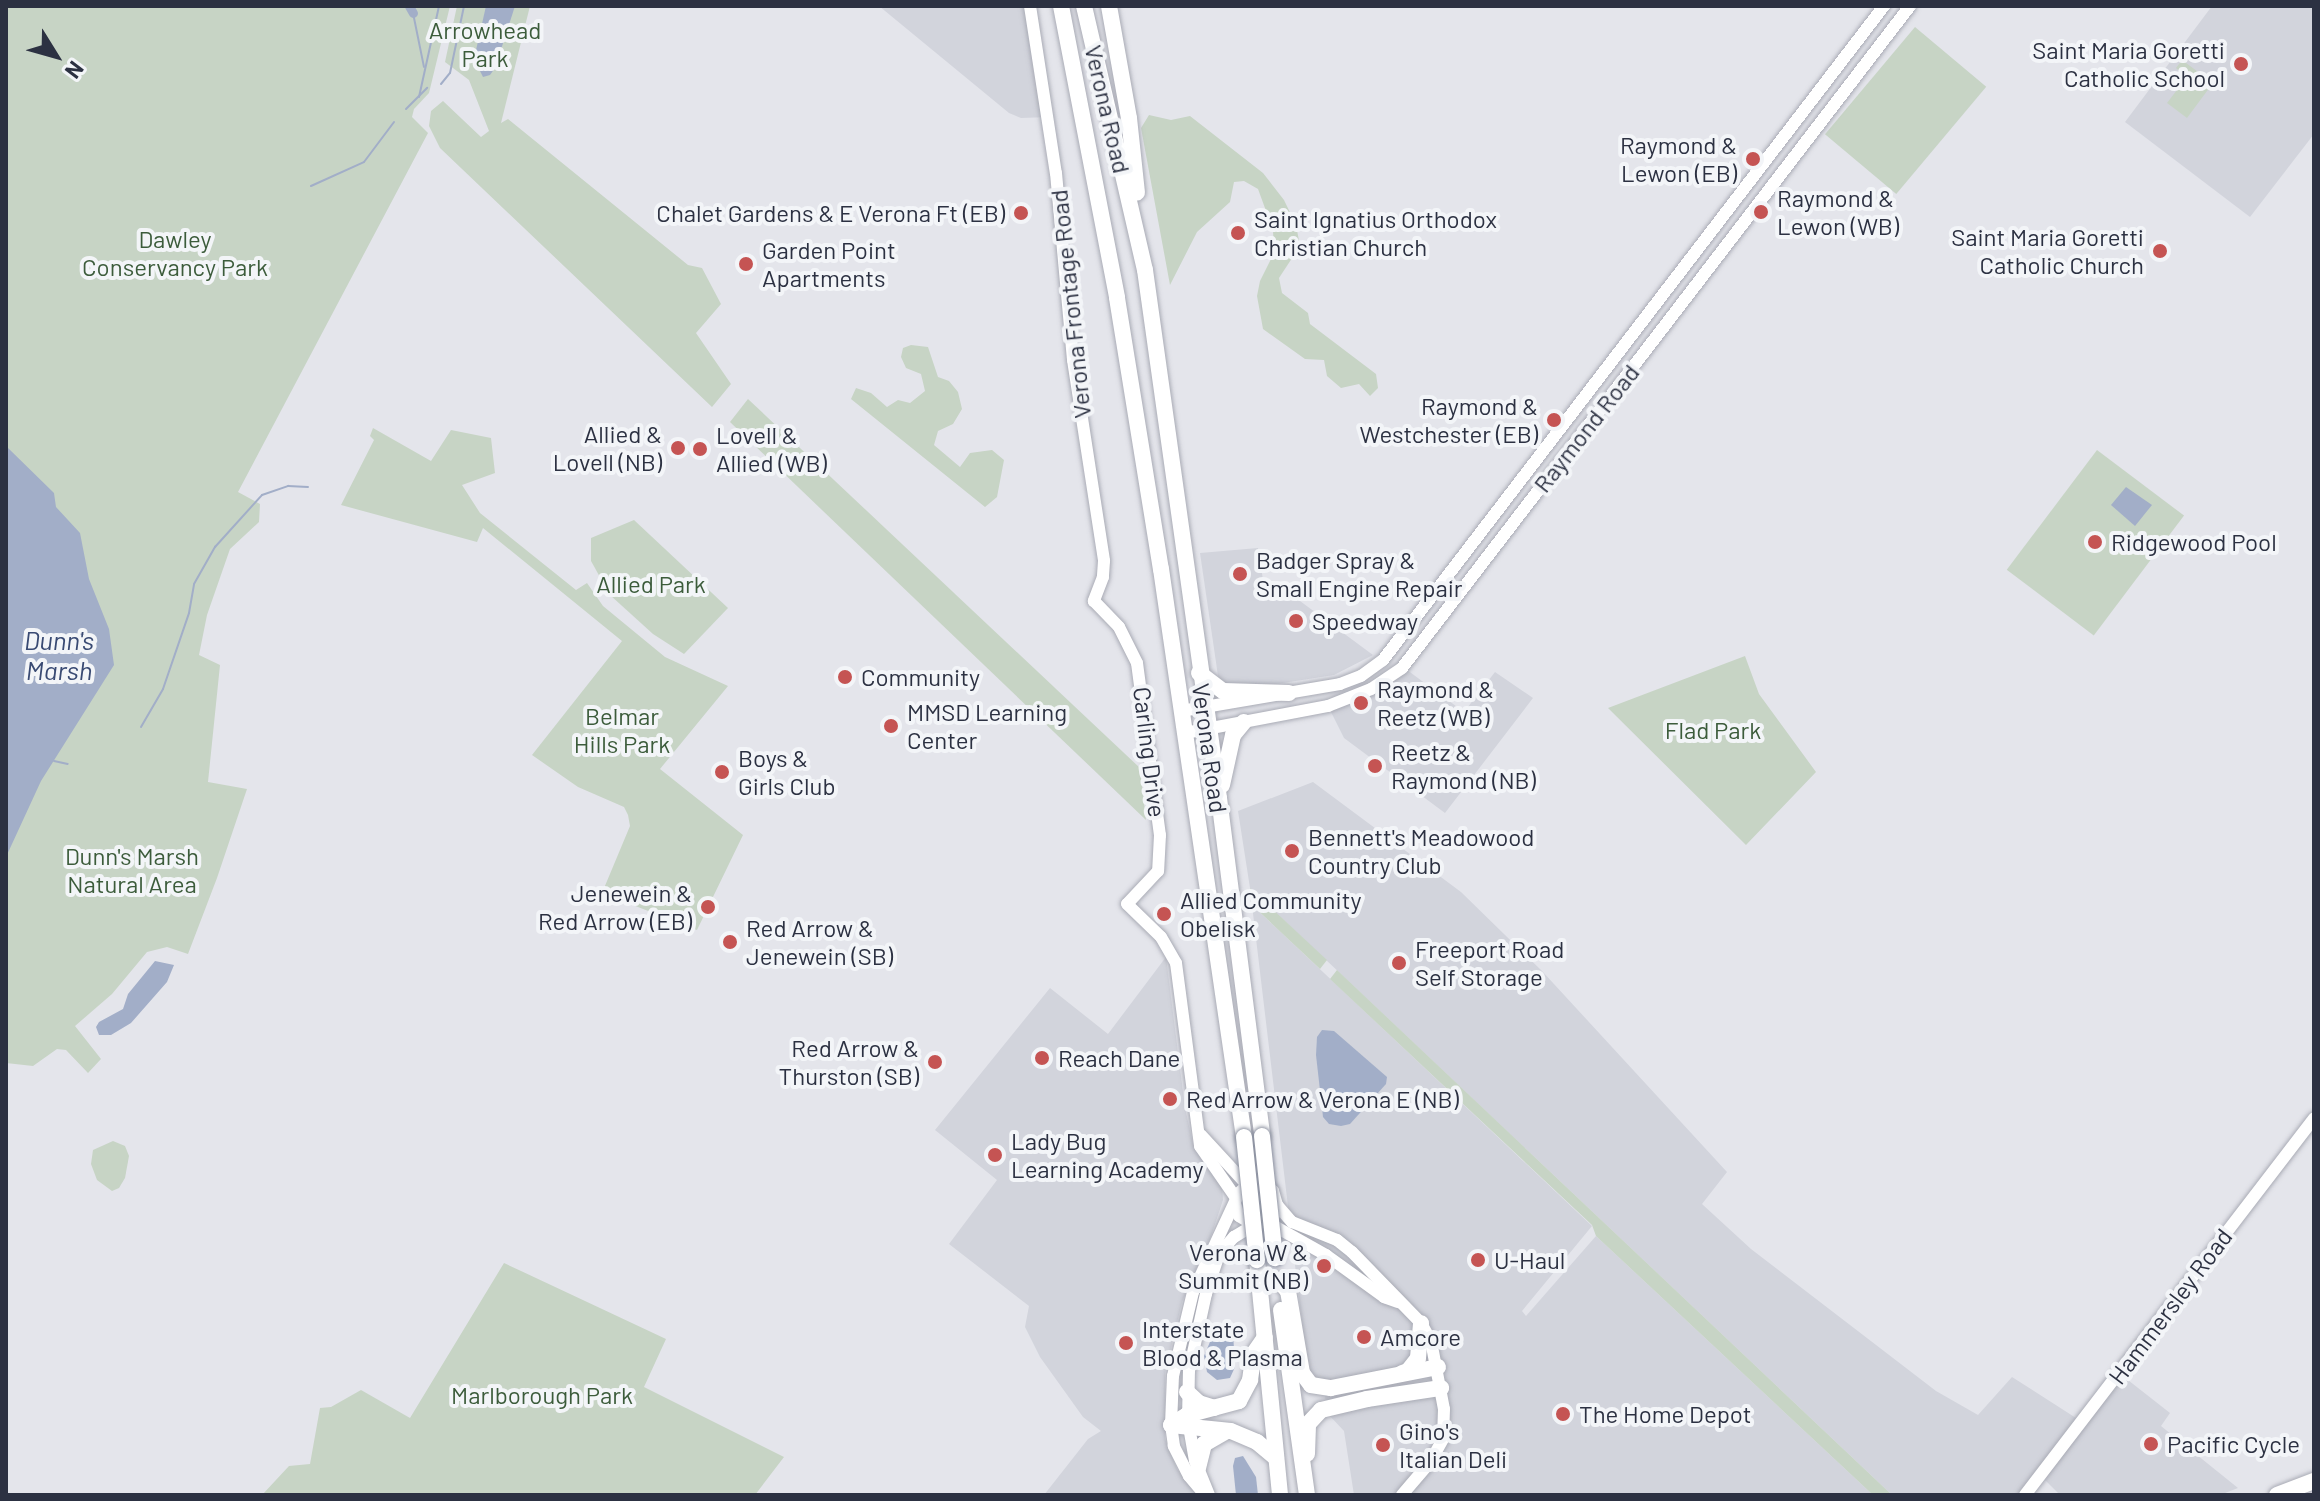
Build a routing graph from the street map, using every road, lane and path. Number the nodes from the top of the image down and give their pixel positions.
1 (1030, 6) edge
2 (1050, 6) edge
3 (1061, 6) edge
4 (1084, 6) edge
5 (1109, 6) edge
6 (1884, 6) edge
7 (1910, 6) edge
8 (1086, 129) junction
9 (1145, 270) junction
10 (1094, 601) joint
11 (1199, 673) junction
12 (1289, 693) junction
13 (1204, 700) junction
14 (1181, 711) junction
15 (1244, 722) junction
16 (1208, 729) junction
17 (1185, 733) junction
18 (1219, 798) junction
19 (2314, 1118) edge
20 (1197, 1130) junction
21 (1247, 1185) junction
22 (1236, 1201) junction
23 (1277, 1205) junction
24 (1261, 1224) junction
25 (1278, 1280) junction
26 (1398, 1302) junction
27 (1421, 1323) junction
28 (1265, 1337) junction
29 (1438, 1367) junction
30 (1394, 1376) junction
31 (1441, 1388) junction
32 (1187, 1392) junction
33 (1214, 1408) junction
34 (1188, 1422) junction
35 (1171, 1425) junction
36 (1231, 1431) junction
37 (1276, 1458) junction
38 (1200, 1474) junction
39 (2314, 1481) edge
40 (1307, 1493) edge
41 (1207, 1495) edge
42 (1280, 1495) edge
43 (1402, 1495) edge
44 (2025, 1495) edge
45 (2277, 1495) edge

1 - 10 street, Verona Frontage Road
2 - 8 highway
3 - 8 highway, Verona Road
4 - 9 highway, Verona Road
5 - 9 highway
6 - 12 street, Raymond Road
7 - 15 street, Raymond Road
8 - 14 highway, Verona Road
9 - 11 highway, Verona Road
10 - 20 street, Carling Drive
11 - 12 highway
11 - 13 highway, Verona Road
12 - 13 street, Raymond Road
13 - 14 street, Raymond Road
13 - 16 highway, Verona Road
14 - 17 highway, Verona Road
15 - 16 street, Raymond Road
15 - 18 highway
16 - 17 street, Raymond Road
16 - 18 highway, Verona Road
17 - 28 highway, Verona Road, bridge
18 - 25 highway, Verona Road, bridge
19 - 44 street, Hammersley Road
20 - 21 street
20 - 22 street
21 - 22 street
21 - 23 street
22 - 24 street
22 - 35 street
23 - 24 street
23 - 26 street
24 - 26 street
24 - 32 street
25 - 30 highway
25 - 40 highway, Verona Road
26 - 27 street
27 - 29 street
27 - 30 highway
28 - 33 highway
28 - 37 highway, Verona Road
29 - 30 highway
29 - 31 street
31 - 40 highway
31 - 43 street
32 - 33 highway
32 - 34 street
33 - 34 highway
34 - 35 highway
34 - 36 highway
34 - 38 street
35 - 38 street
35 - 41 street
36 - 37 highway
36 - 38 highway
37 - 42 highway, Verona Road
38 - 41 street
39 - 45 highway

